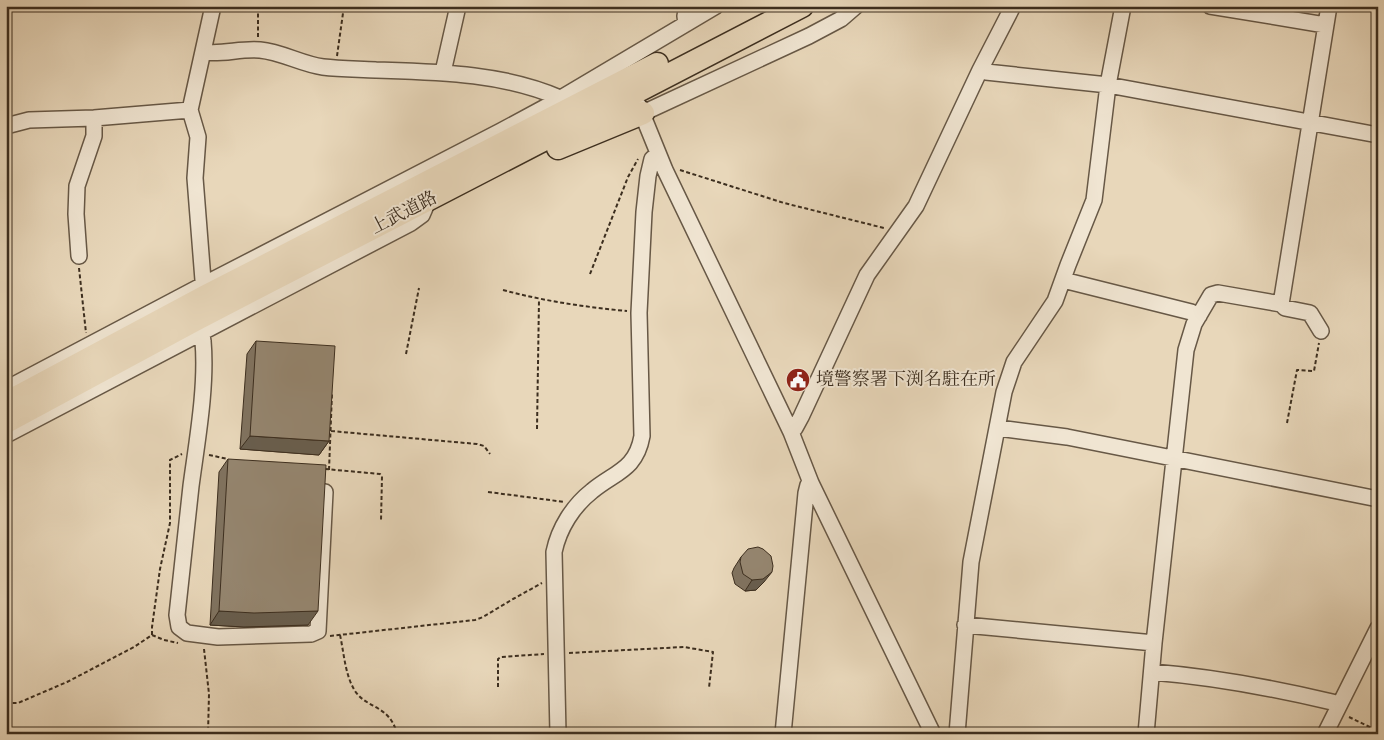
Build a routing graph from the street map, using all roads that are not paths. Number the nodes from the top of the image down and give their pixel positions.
1 (213, 6) edge
2 (458, 6) edge
3 (687, 6) edge
4 (716, 6) edge
5 (770, 6) edge
6 (802, 6) edge
7 (856, 6) edge
8 (1012, 6) edge
9 (1123, 6) edge
10 (1210, 6) edge
11 (1329, 6) edge
12 (686, 24) junction
13 (1325, 25) junction
14 (203, 52) junction
15 (980, 70) junction
16 (443, 72) junction
17 (1108, 86) junction
18 (560, 98) junction
19 (641, 108) junction
20 (190, 110) junction
21 (94, 118) junction
22 (1309, 122) junction
23 (6, 126) edge
24 (1378, 135) edge
25 (656, 150) junction
26 (425, 208) junction
27 (395, 218) junction
28 (79, 256) road end
29 (1063, 280) junction
30 (204, 290) junction
31 (1281, 304) junction
32 (1197, 320) junction
33 (198, 326) junction
34 (1322, 331) road end
35 (6, 389) edge
36 (6, 403) edge
37 (6, 422) edge
38 (998, 428) junction
39 (791, 432) junction
40 (6, 435) edge
41 (1175, 458) junction
42 (811, 483) junction
43 (325, 492) edge
44 (1378, 499) edge
45 (965, 625) junction
46 (1378, 628) edge
47 (1154, 643) junction
48 (1152, 672) junction
49 (1337, 707) junction
50 (558, 734) edge
51 (783, 734) edge
52 (933, 734) edge
53 (957, 734) edge
54 (1146, 734) edge
55 (1325, 734) edge

1 - 14 street
2 - 16 street
3 - 12 street
4 - 12 street
5 - 30 highway, 上武道路
6 - 27 highway, 上武道路
7 - 19 street
8 - 15 street
9 - 17 street
10 - 13 street
11 - 13 street
12 - 18 street
13 - 22 street
14 - 16 street
14 - 20 street
15 - 17 street
15 - 39 street
16 - 18 street
17 - 22 street
17 - 29 street
18 - 30 street
19 - 25 street
19 - 26 highway
20 - 21 street
20 - 30 street
21 - 23 street
21 - 28 street
22 - 24 street
22 - 31 street
25 - 39 street
25 - 50 street
26 - 27 highway
26 - 33 street
27 - 33 highway, 上武道路
29 - 32 street
29 - 38 street
30 - 35 street
30 - 36 highway, 上武道路
31 - 32 street
31 - 34 street
32 - 41 street
33 - 37 highway, 上武道路
33 - 40 street
33 - 43 street
38 - 41 street
38 - 45 street
39 - 42 street
41 - 44 street
41 - 47 street
42 - 51 street
42 - 52 street
45 - 47 street
45 - 53 street
46 - 49 street
47 - 48 street
48 - 49 street
48 - 54 street
49 - 55 street

